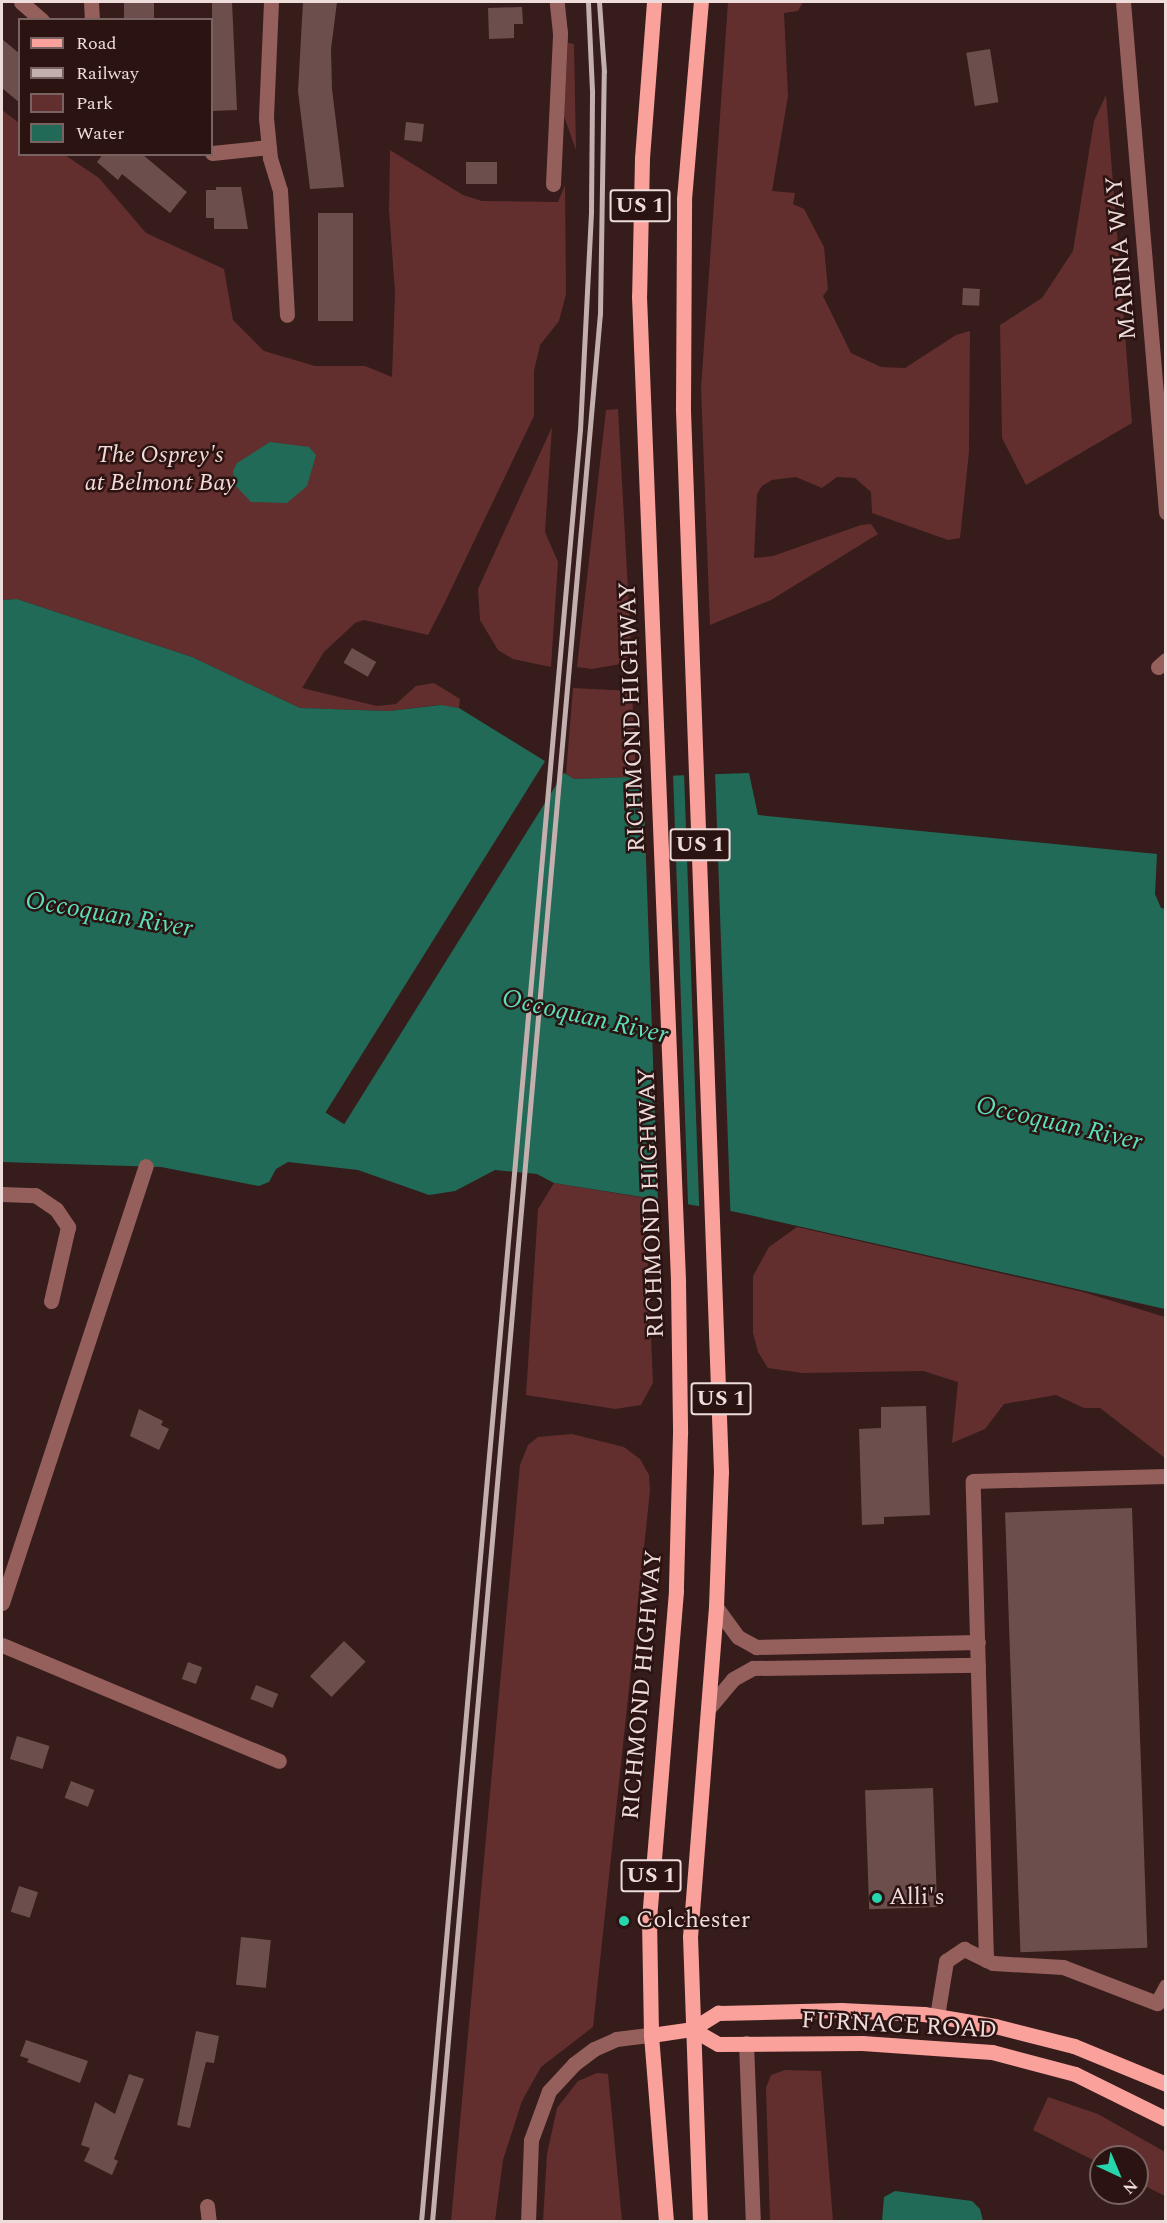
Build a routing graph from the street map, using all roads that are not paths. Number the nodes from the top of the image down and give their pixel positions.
1 (21, 2) edge
2 (91, 2) edge
3 (271, 2) edge
4 (556, 2) edge
5 (654, 2) edge
6 (701, 2) edge
7 (1123, 2) edge
8 (40, 18) edge
9 (92, 18) edge
10 (269, 147) junction
11 (213, 153) edge
12 (553, 184) dead end
13 (287, 315) dead end
14 (1161, 411) edge
15 (1166, 512) edge
16 (146, 1166) dead end
17 (2, 1194) edge
18 (51, 1301) dead end
19 (1166, 1476) edge
20 (2, 1603) edge
21 (716, 1606) junction
22 (978, 1642) junction
23 (2, 1645) edge
24 (978, 1665) junction
25 (708, 1709) junction
26 (279, 1761) dead end
27 (986, 1960) junction
28 (1166, 1986) edge
29 (938, 2016) junction
30 (692, 2029) junction
31 (651, 2035) junction
32 (746, 2043) junction
33 (1166, 2084) edge
34 (1165, 2117) edge
35 (528, 2222) edge
36 (666, 2222) edge
37 (700, 2222) edge
38 (753, 2222) edge

1 - 8 street
2 - 9 street
3 - 10 street
4 - 12 street
5 - 31 main road, RICHMOND HIGHWAY / US 1
6 - 21 main road, US 1
7 - 14 street, MARINA WAY
10 - 11 street
10 - 13 street
14 - 15 street, MARINA WAY
16 - 20 street
17 - 18 street
19 - 22 street
21 - 22 street
21 - 25 main road, US 1
22 - 24 street
23 - 26 street
24 - 25 street
24 - 27 street
25 - 30 main road, US 1
27 - 28 street
27 - 29 street
29 - 30 main road, FURNACE ROAD
29 - 33 main road, FURNACE ROAD
30 - 31 main road, FURNACE ROAD
30 - 32 main road, FURNACE ROAD
30 - 37 main road, US 1
31 - 35 street, FURNACE ROAD
31 - 36 main road, RICHMOND HIGHWAY / US 1
32 - 34 main road, FURNACE ROAD
32 - 38 street

